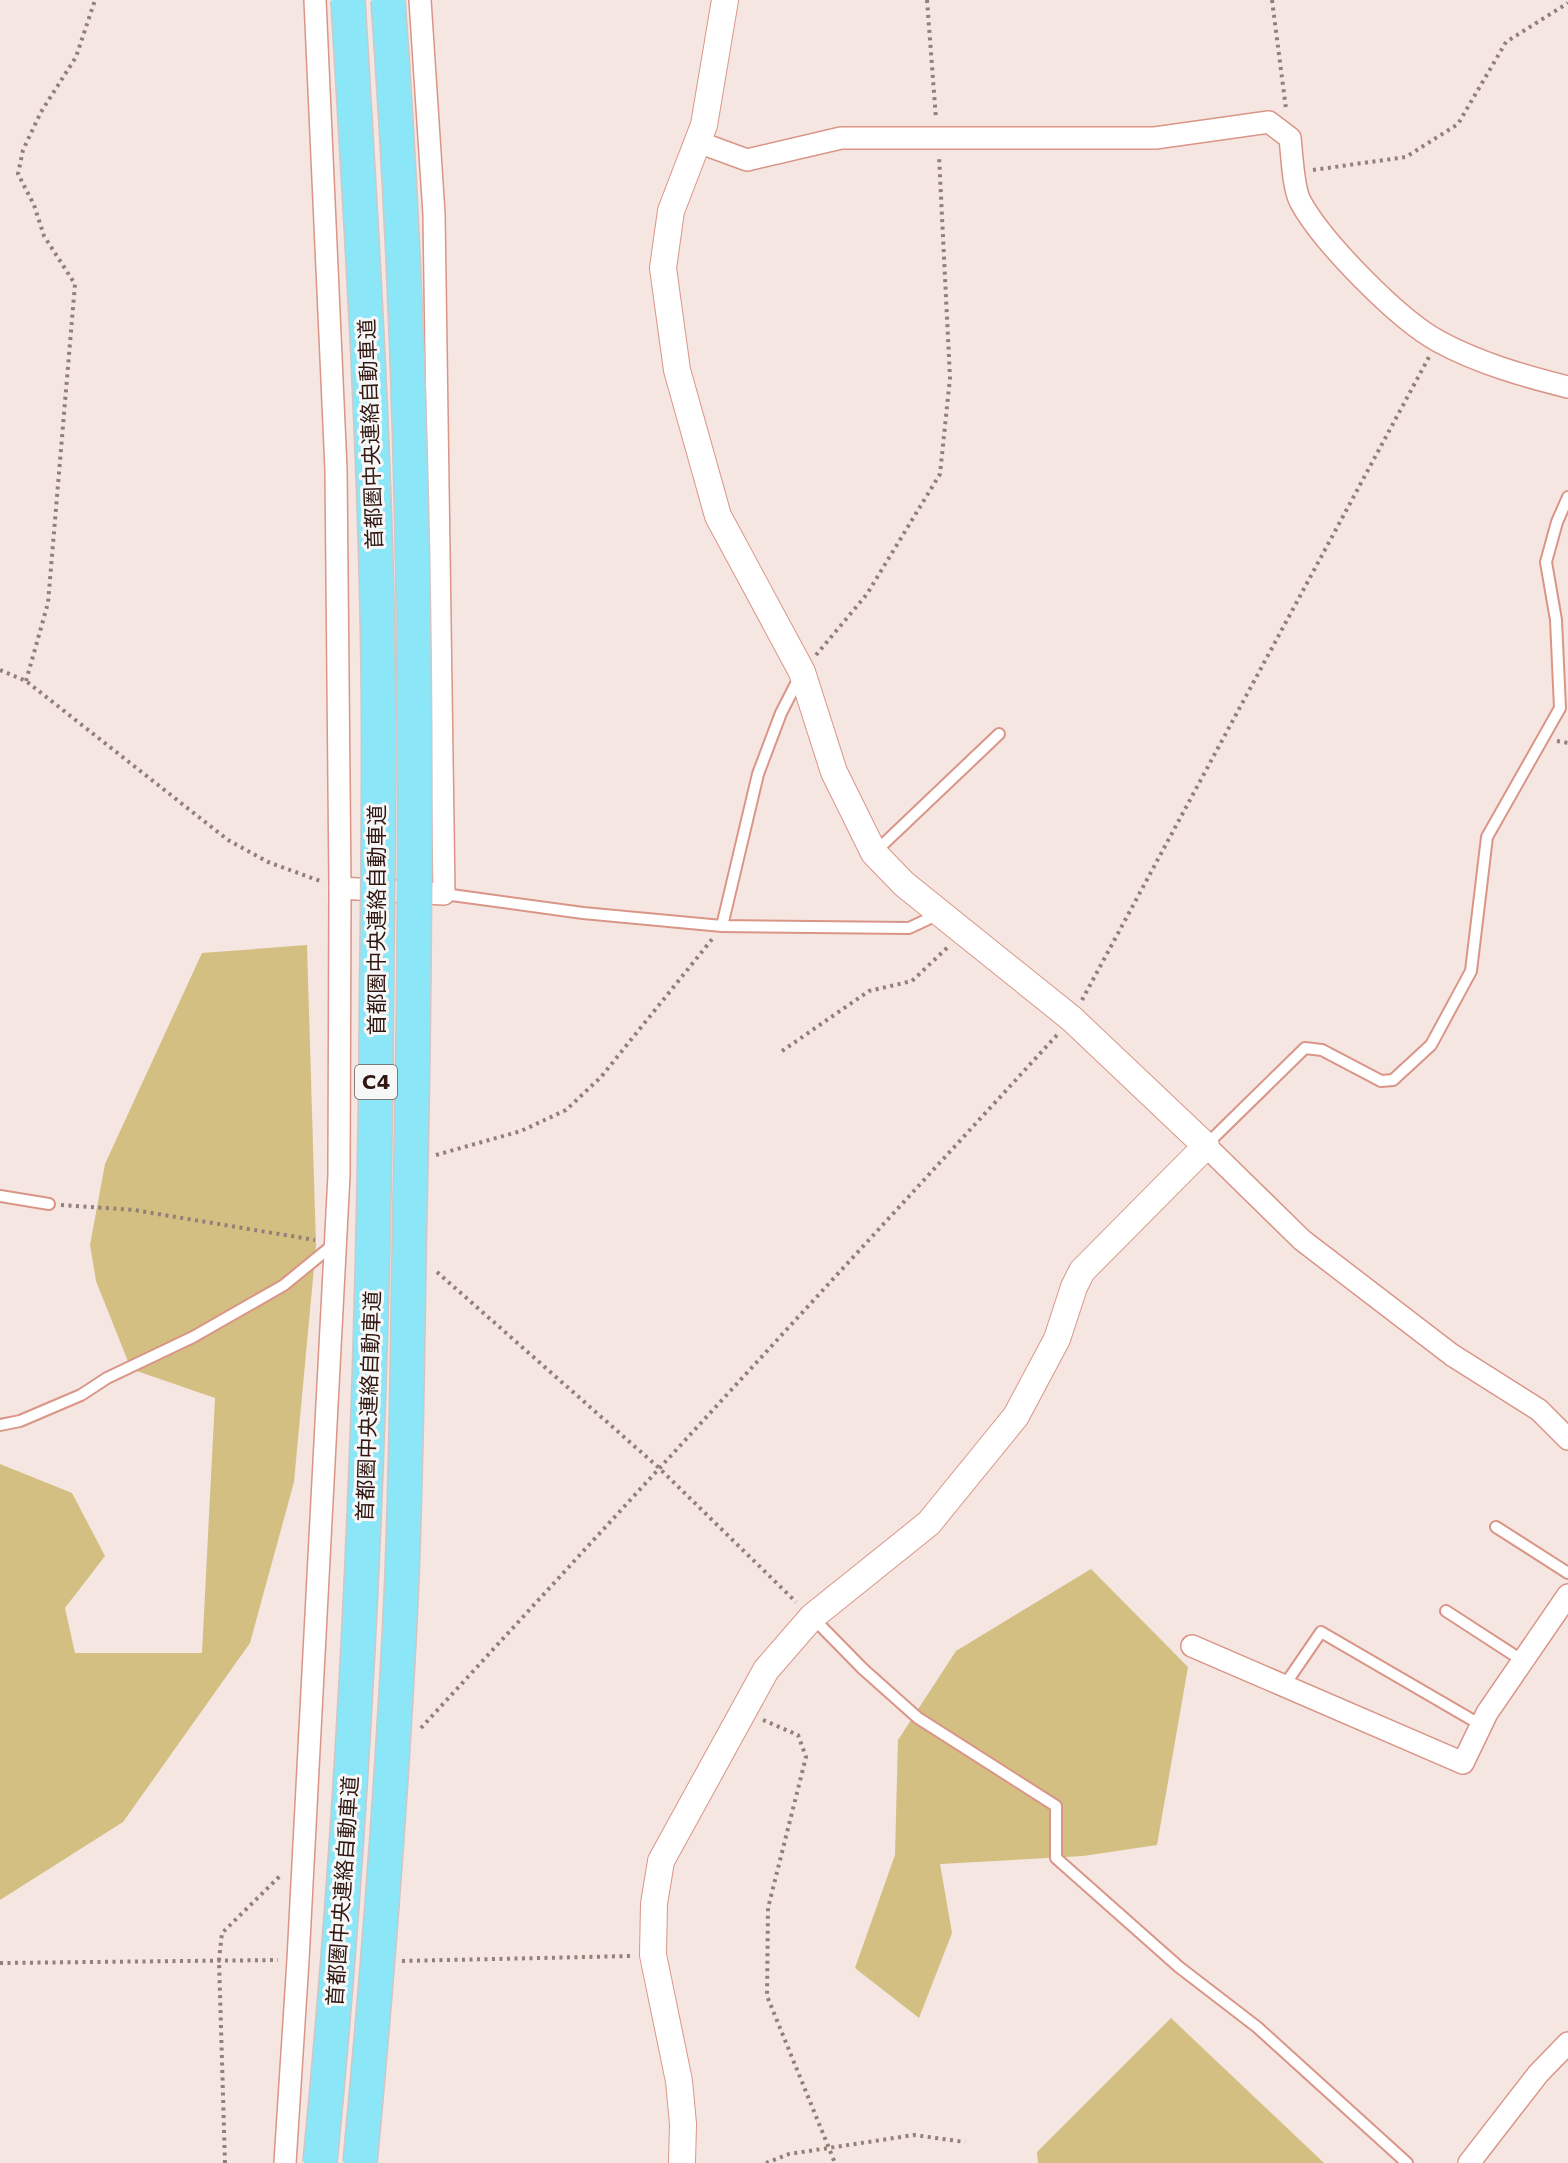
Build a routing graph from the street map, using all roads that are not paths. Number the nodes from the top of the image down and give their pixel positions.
1 (315, 0) edge
2 (348, 0) edge
3 (388, 0) edge
4 (420, 0) edge
5 (725, 0) edge
6 (698, 142) junction
7 (1568, 387) edge
8 (1568, 497) edge
9 (802, 672) junction
10 (999, 734) dead end
11 (874, 853) junction
12 (340, 888) junction
13 (444, 894) junction
14 (939, 914) junction
15 (722, 926) junction
16 (1206, 1146) junction
17 (0, 1196) edge
18 (49, 1204) road end
19 (337, 1242) junction
20 (0, 1425) edge
21 (1568, 1439) edge
22 (1496, 1527) dead end
23 (1568, 1573) edge
24 (1568, 1595) edge
25 (1446, 1611) dead end
26 (812, 1617) junction
27 (1192, 1646) dead end
28 (1523, 1660) junction
29 (1284, 1686) junction
30 (1481, 1725) junction
31 (1568, 2043) edge
32 (285, 2163) edge
33 (320, 2163) edge
34 (360, 2163) edge
35 (682, 2163) edge
36 (1407, 2163) edge
37 (1469, 2163) edge

1 - 12 street
2 - 33 highway, 首都圏中央連絡自動車道 / C4, bridge
3 - 34 highway, 首都圏中央連絡自動車道 / C4, bridge
4 - 13 street
5 - 6 street
6 - 7 street
6 - 9 street
8 - 16 lane
9 - 11 street
9 - 15 lane
10 - 11 lane
11 - 14 street
12 - 13 street
12 - 19 street
13 - 15 lane
14 - 15 lane
14 - 16 street
16 - 21 street
16 - 26 street
17 - 18 lane
19 - 20 lane
19 - 32 street
22 - 23 lane
24 - 28 street
25 - 28 lane
26 - 35 street
26 - 36 lane
27 - 29 street
28 - 30 street
29 - 30 street
29 - 30 lane
31 - 37 street

